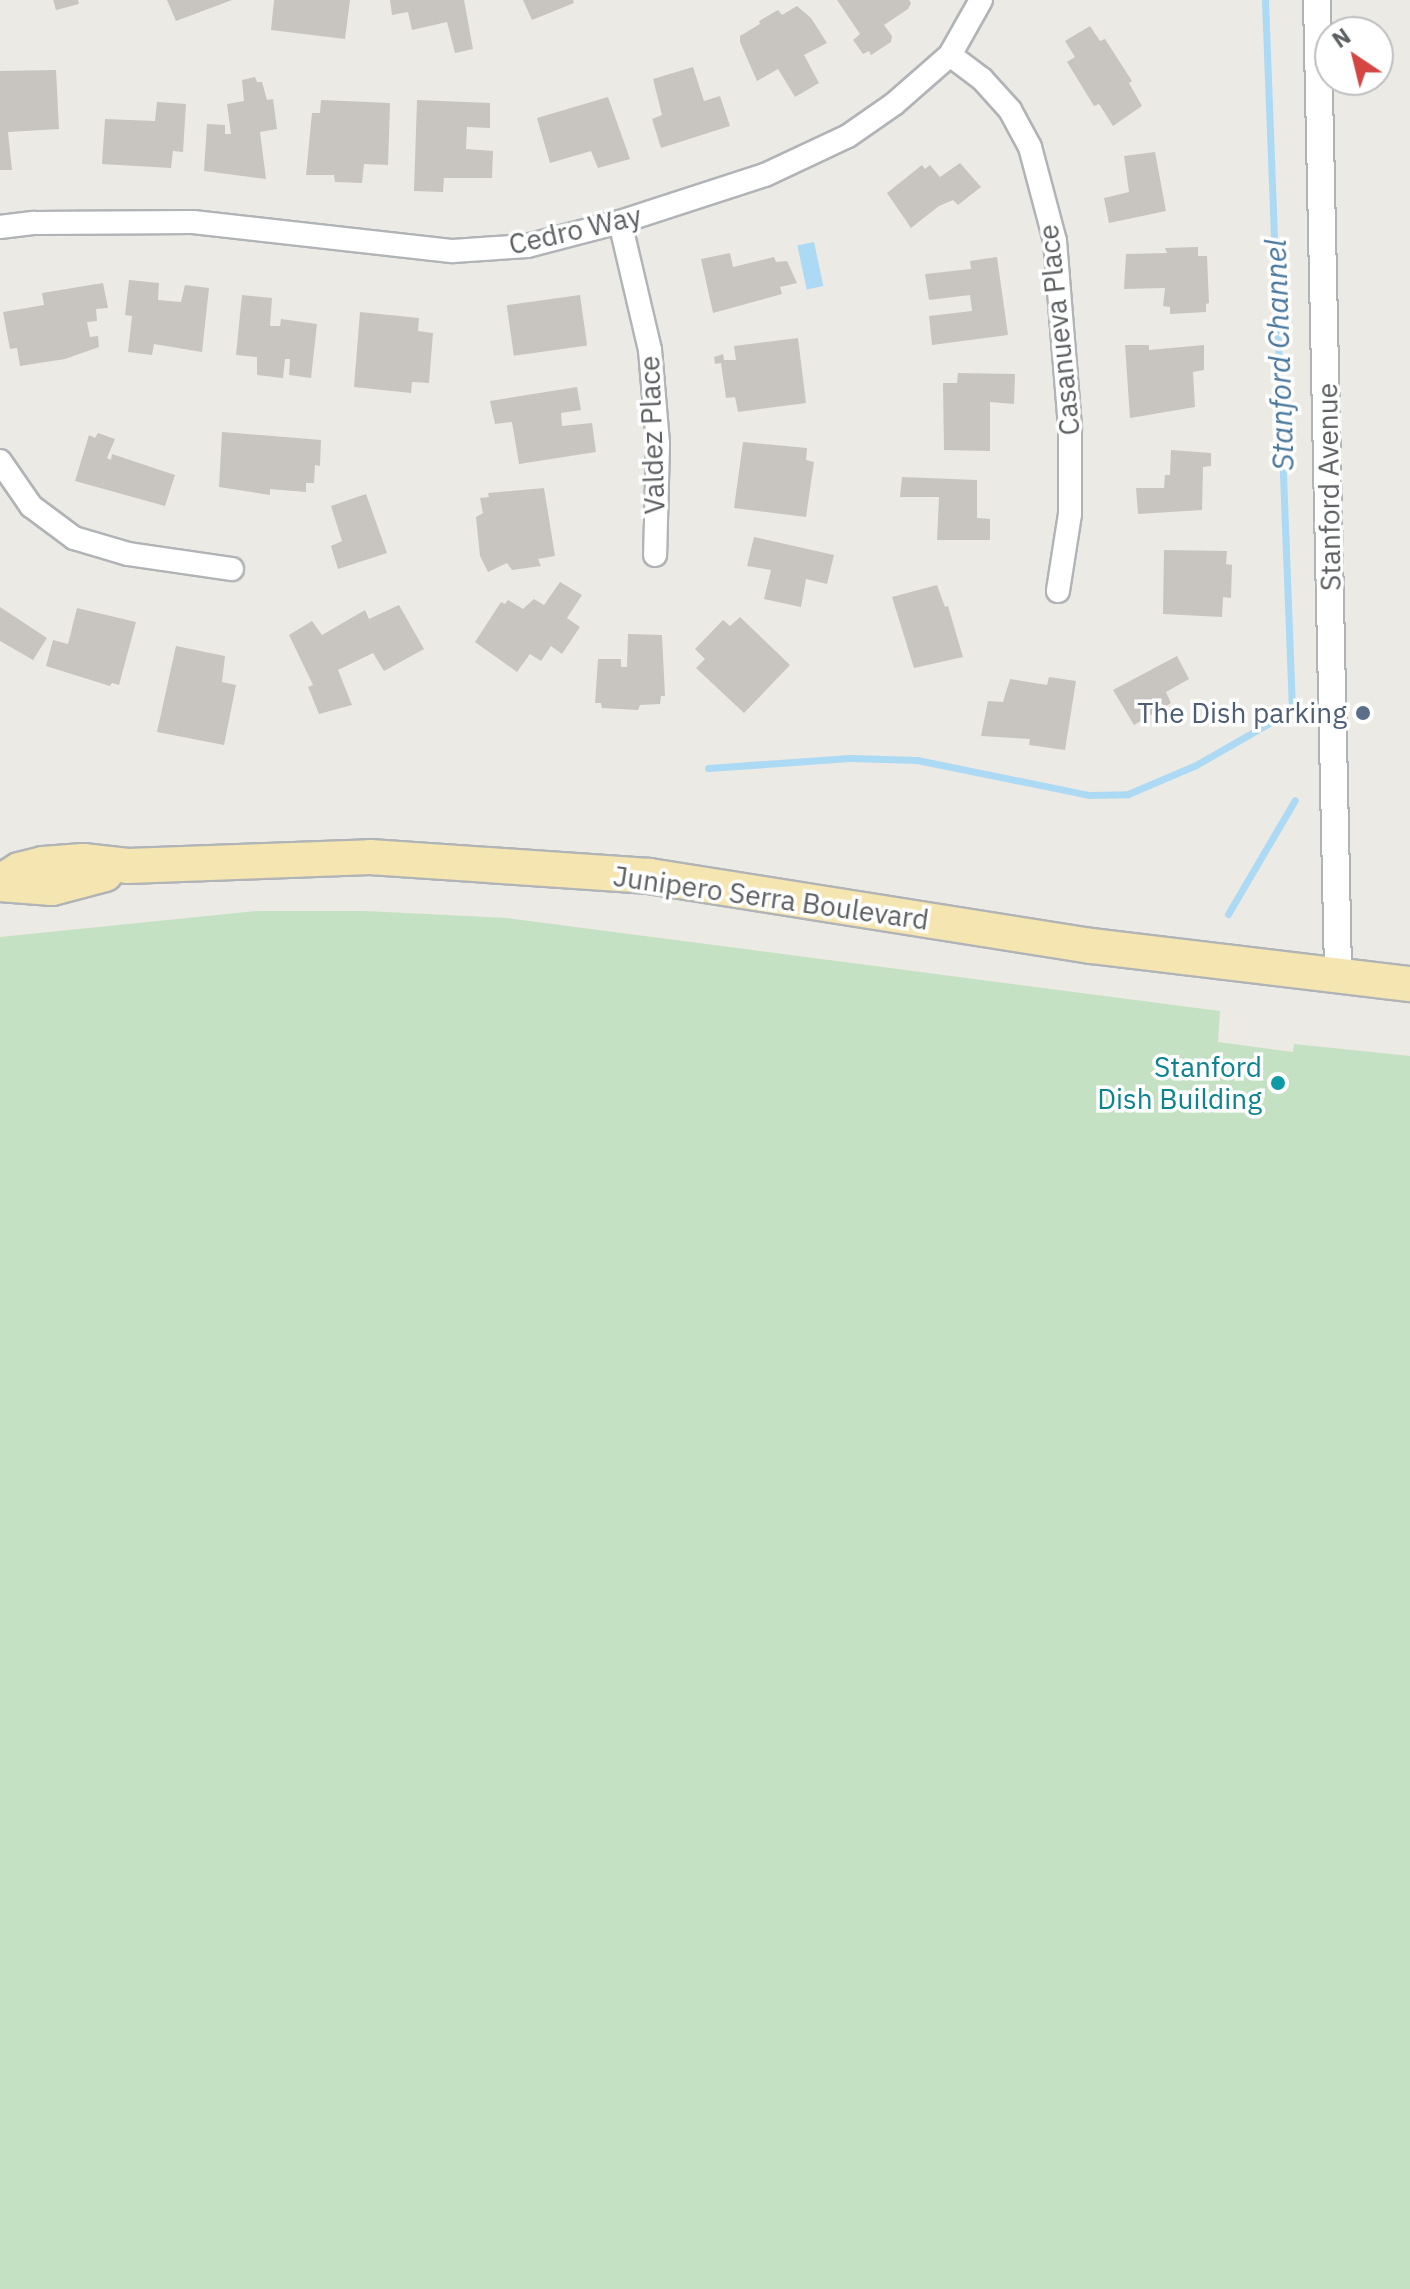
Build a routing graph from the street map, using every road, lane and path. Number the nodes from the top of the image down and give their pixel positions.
1 (981, 0) edge
2 (1317, 0) edge
3 (950, 55) junction
4 (620, 222) junction
5 (0, 227) edge
6 (0, 461) edge
7 (655, 555) dead end
8 (232, 569) dead end
9 (1058, 591) dead end
10 (0, 883) edge
11 (1338, 974) junction
12 (1410, 984) edge

1 - 3 street, Cedro Way
2 - 11 street, Stanford Avenue
3 - 4 street, Cedro Way
3 - 9 street, Casanueva Place
4 - 5 street, Cedro Way
4 - 7 street, Valdez Place
6 - 8 street
10 - 11 main road, Junipero Serra Boulevard
11 - 12 main road, Junipero Serra Boulevard

